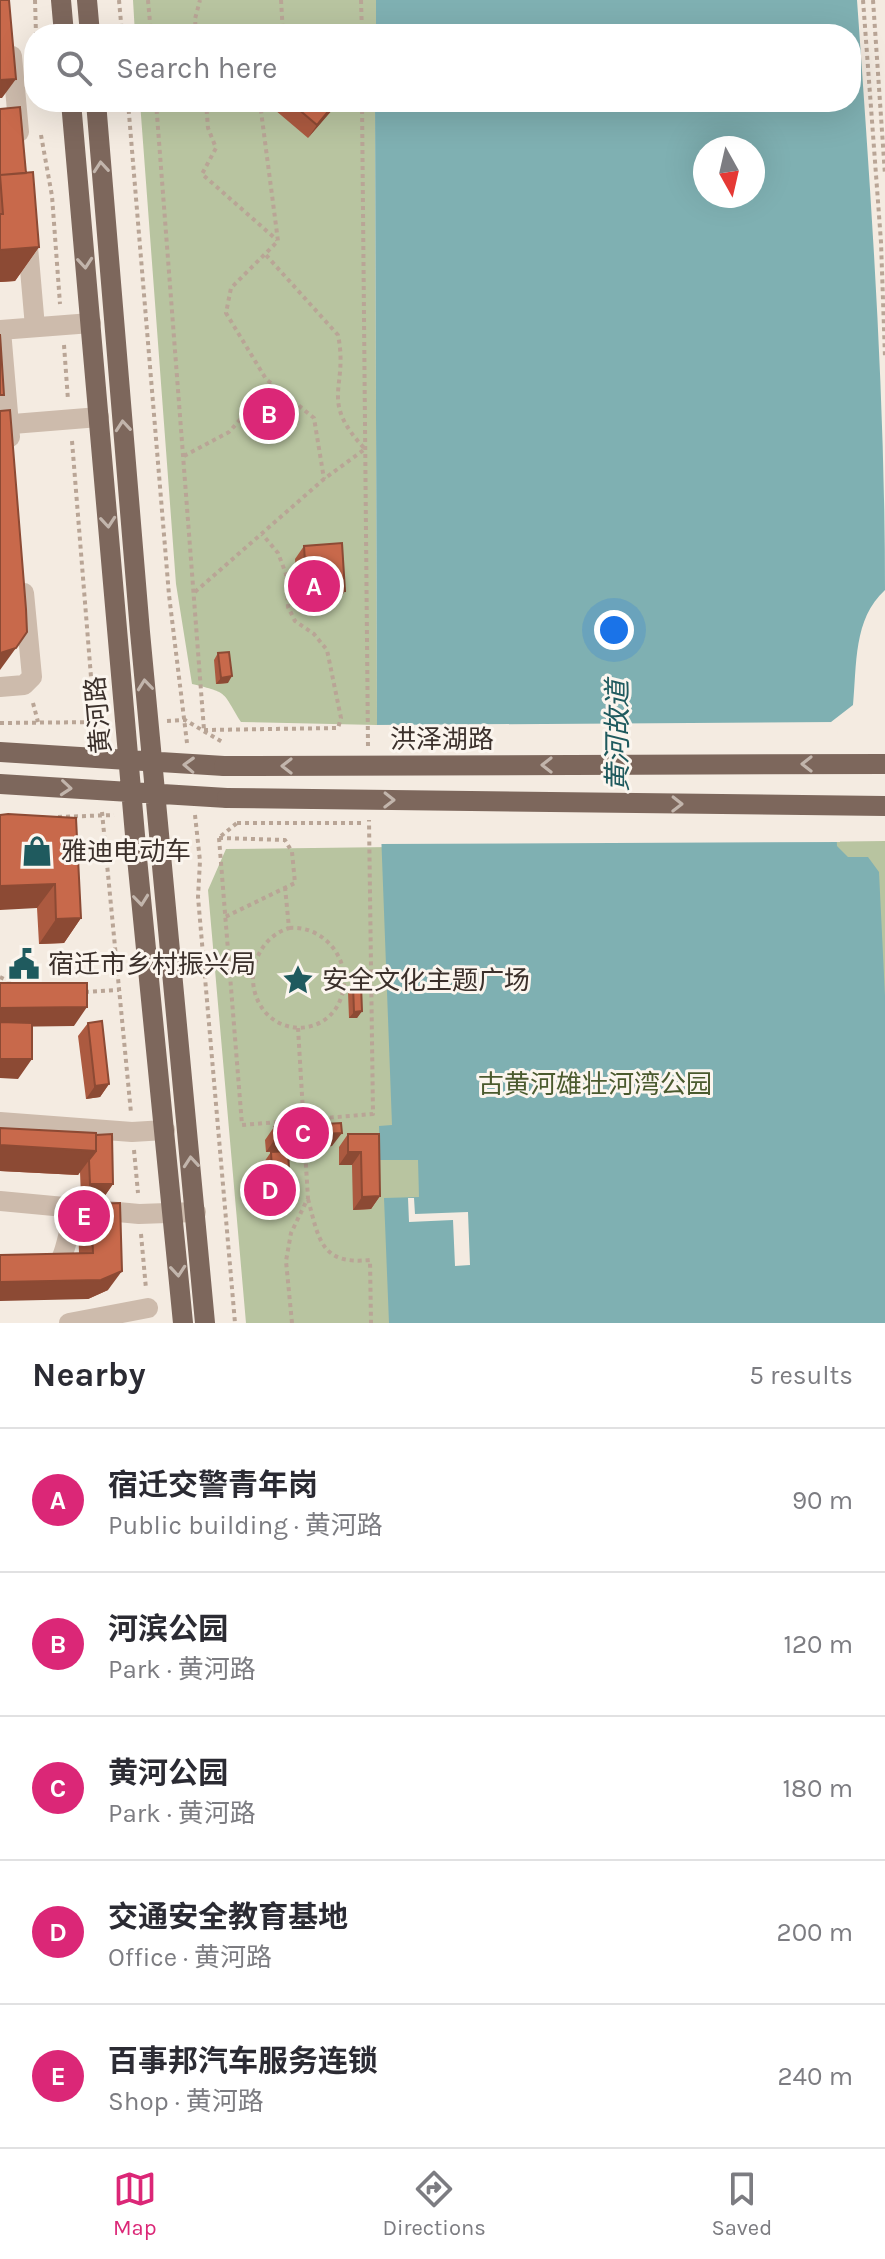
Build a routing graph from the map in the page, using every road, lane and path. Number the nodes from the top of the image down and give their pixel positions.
1 (35, 0) edge
2 (61, 0) edge
3 (87, 0) edge
4 (119, 0) edge
5 (148, 0) edge
6 (200, 0) edge
7 (281, 0) edge
8 (361, 0) edge
9 (863, 0) edge
10 (873, 0) edge
11 (36, 24) edge
12 (63, 24) edge
13 (89, 24) edge
14 (121, 24) edge
15 (150, 24) edge
16 (195, 24) edge
17 (282, 24) edge
18 (362, 24) edge
19 (10, 31) edge
20 (72, 112) edge
21 (97, 112) edge
22 (129, 112) edge
23 (157, 112) edge
24 (207, 112) edge
25 (261, 112) edge
26 (362, 112) edge
27 (9, 123) edge
28 (40, 126) dead end
29 (21, 154) edge
30 (885, 175) edge
31 (26, 217) edge
32 (278, 241) junction
33 (265, 254) junction
34 (91, 323) junction
35 (62, 326) junction
36 (35, 327) junction
37 (0, 330) edge
38 (884, 344) edge
39 (885, 357) edge
40 (272, 384) junction
41 (99, 417) junction
42 (70, 419) junction
43 (5, 425) edge
44 (365, 449) junction
45 (12, 456) edge
46 (184, 456) junction
47 (324, 479) junction
48 (261, 533) junction
49 (22, 567) edge
50 (195, 592) junction
51 (0, 687) edge
52 (185, 720) junction
53 (125, 721) junction
54 (149, 721) junction
55 (95, 722) junction
56 (0, 723) edge
57 (204, 730) junction
58 (222, 743) dead end
59 (0, 752) edge
60 (98, 758) junction
61 (368, 758) dead end
62 (128, 761) junction
63 (153, 763) junction
64 (885, 764) edge
65 (190, 765) junction
66 (0, 784) edge
67 (101, 792) junction
68 (156, 796) junction
69 (132, 805) junction
70 (885, 806) edge
71 (194, 809) junction
72 (102, 815) junction
73 (44, 817) edge
74 (369, 820) dead end
75 (237, 823) dead end
76 (219, 838) junction
77 (285, 887) junction
78 (225, 917) junction
79 (289, 928) junction
80 (0, 977) edge
81 (25, 988) edge
82 (119, 990) junction
83 (79, 992) edge
84 (298, 1028) junction
85 (304, 1120) junction
86 (0, 1122) edge
87 (165, 1130) junction
88 (132, 1132) junction
89 (308, 1198) junction
90 (0, 1201) edge
91 (75, 1208) junction
92 (196, 1212) junction
93 (173, 1213) junction
94 (139, 1214) junction
95 (0, 1273) edge
96 (148, 1308) joint
97 (69, 1323) edge
98 (183, 1323) edge
99 (205, 1323) edge
100 (235, 1323) edge
101 (292, 1323) edge
102 (371, 1323) edge

1 - 11 path
2 - 12 main road
3 - 13 main road
4 - 14 path
5 - 15 path
6 - 16 path
7 - 17 path
8 - 18 path
9 - 38 path
10 - 30 path
19 - 27 street
20 -> 34 main road, 黄河路
54 -> 21 main road, 黄河路
22 - 52 path
23 - 46 path
24 - 32 path
25 - 32 path
26 - 44 path
27 - 29 street
28 - 35 path
31 - 36 street
32 - 33 path
33 - 40 path
33 - 44 path
34 - 35 street
34 - 41 main road, 黄河路
35 - 36 street
35 - 42 path
36 - 37 street
37 - 43 street
38 - 39 path
40 - 46 path
40 - 47 path
41 - 42 street
41 -> 53 main road, 黄河路
42 - 43 street
42 - 55 path
43 - 45 street
44 - 47 path
44 - 61 path
46 - 50 path
47 - 48 path
48 - 50 path
48 - 57 path
49 - 51 street
50 - 57 path
52 - 54 path
52 - 57 path
52 - 65 path
53 - 55 path
53 - 62 main road, 黄河路
54 - 63 main road, 黄河路
55 - 56 path
55 - 60 path
57 - 58 path
59 - 60 main road, 洪泽湖路
60 - 62 main road, 洪泽湖路
62 - 63 main road, 洪泽湖路
62 - 69 main road, 黄河路
65 -> 63 main road, 洪泽湖路
63 - 68 main road, 黄河路
64 -> 65 main road, 洪泽湖路, bridge
66 -> 67 main road
67 - 69 main road
67 - 72 path
68 - 69 main road
68 - 71 main road
92 -> 68 main road, 黄河路
69 - 72 path
69 -> 87 main road, 黄河路
71 -> 70 main road, bridge
71 - 100 path
72 - 73 path
72 - 82 path
74 - 85 path
75 - 76 path
76 - 77 path
76 - 78 path
77 - 78 path
77 - 79 path
78 - 85 path
79 - 84 path
79 - 84 path
80 - 81 path
82 - 83 path
82 - 88 path
84 - 85 path
85 - 89 path
86 - 88 street
87 - 88 street
87 - 93 main road, 黄河路
88 - 94 path
89 - 101 path
89 - 102 path
90 - 91 street
91 - 94 street
91 - 95 street
92 - 93 street
92 - 99 main road, 黄河路
93 - 94 street
93 -> 98 main road, 黄河路
94 - 96 path
96 - 97 street

